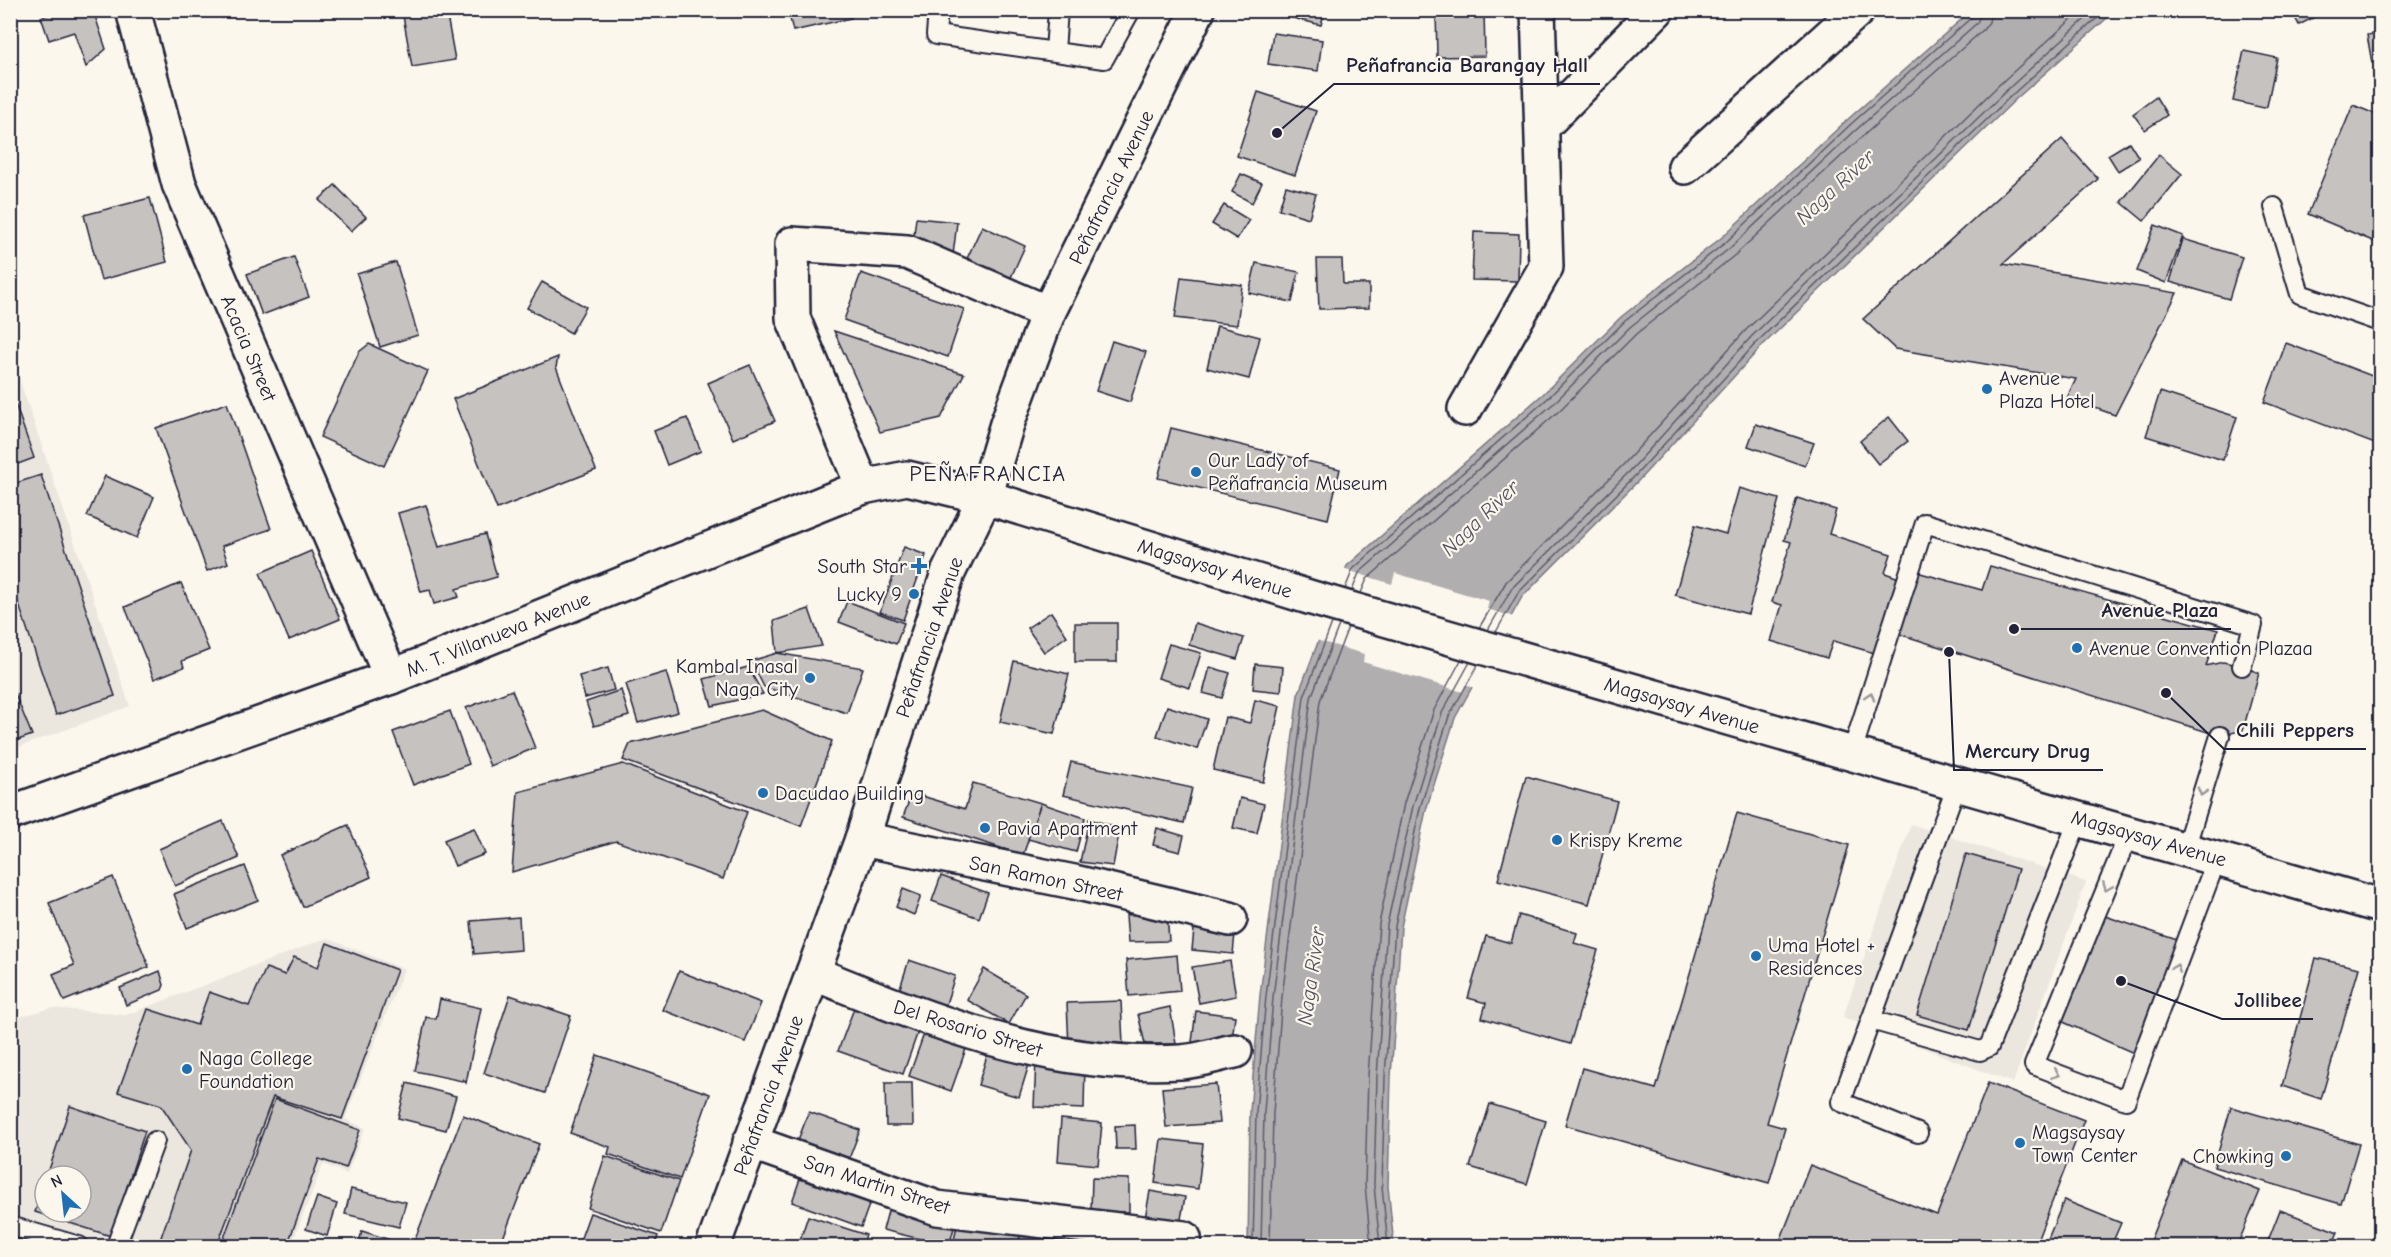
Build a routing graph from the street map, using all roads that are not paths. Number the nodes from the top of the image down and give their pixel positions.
1 (133, 10) edge
2 (938, 10) edge
3 (1058, 10) edge
4 (1131, 10) edge
5 (1198, 10) edge
6 (1538, 10) edge
7 (1657, 10) edge
8 (1858, 10) edge
9 (1054, 51) junction
10 (1543, 126) junction
11 (1685, 167) dead end
12 (2274, 207) dead end
13 (1048, 313) junction
14 (2380, 322) edge
15 (1465, 409) dead end
16 (862, 487) junction
17 (985, 497) junction
18 (2242, 666) dead end
19 (391, 677) junction
20 (2220, 736) dead end
21 (1852, 752) junction
22 (1957, 784) junction
23 (10, 813) edge
24 (2079, 818) junction
25 (2129, 833) junction
26 (862, 839) junction
27 (2185, 849) junction
28 (2217, 858) junction
29 (2380, 906) edge
30 (1230, 919) dead end
31 (813, 973) junction
32 (1870, 1020) junction
33 (1235, 1051) dead end
34 (1918, 1133) dead end
35 (155, 1141) dead end
36 (750, 1142) junction
37 (10, 1226) edge
38 (1184, 1238) dead end
39 (79, 1246) edge
40 (116, 1246) edge
41 (712, 1246) edge

1 - 19 main road, Acacia Street
2 - 9 lane
3 - 9 lane
4 - 9 lane
5 - 13 main road, Peñafrancia Avenue
6 - 10 main road
7 - 10 main road
8 - 11 main road
10 - 15 main road
12 - 14 lane
13 - 16 main road
13 - 17 main road, Peñafrancia Avenue
16 - 17 main road, M. T. Villanueva Avenue
16 - 19 main road, M. T. Villanueva Avenue
17 - 21 main road, Magsaysay Avenue
17 - 26 main road, Peñafrancia Avenue
21 -> 18 lane
19 - 23 main road, M. T. Villanueva Avenue
20 -> 27 lane
21 - 22 main road, Magsaysay Avenue
22 - 24 main road, Magsaysay Avenue
22 - 32 lane
24 - 25 main road, Magsaysay Avenue
24 - 32 lane
25 - 27 main road, Magsaysay Avenue
25 -> 28 lane
26 - 30 main road, San Ramon Street
26 - 31 main road, Peñafrancia Avenue
27 - 28 main road, Magsaysay Avenue
28 - 29 main road, Magsaysay Avenue
31 - 33 main road, Del Rosario Street
31 - 36 main road, Peñafrancia Avenue
32 - 34 lane
35 - 40 lane
36 - 38 main road, San Martin Street
36 - 41 main road, Peñafrancia Avenue
37 - 39 lane

